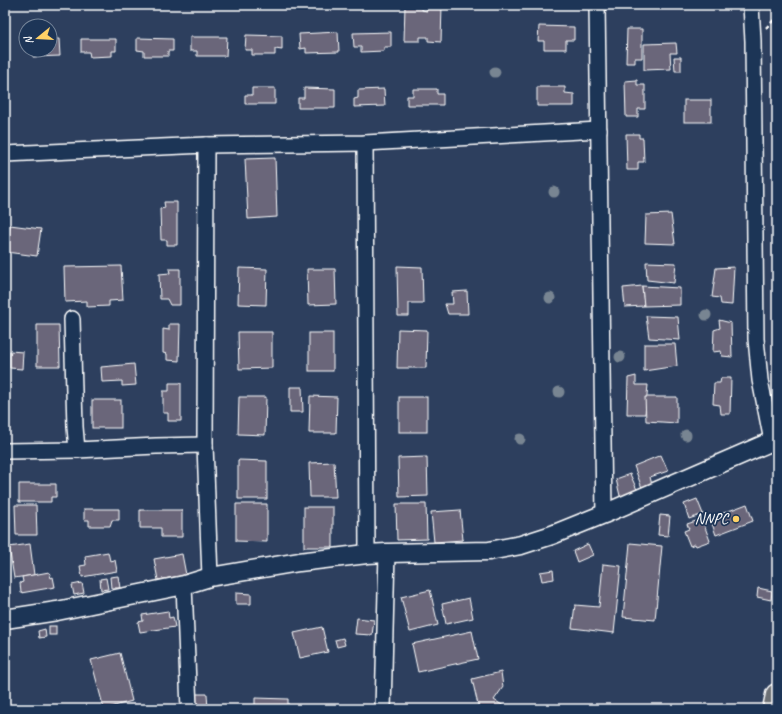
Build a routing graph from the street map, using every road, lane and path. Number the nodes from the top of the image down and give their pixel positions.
1 (597, 5) edge
2 (751, 5) edge
3 (599, 130) junction
4 (365, 143) junction
5 (206, 145) junction
6 (5, 154) edge
7 (72, 319) dead end
8 (774, 440) edge
9 (205, 445) junction
10 (77, 450) junction
11 (5, 451) edge
12 (604, 514) junction
13 (387, 553) junction
14 (366, 554) junction
15 (210, 577) junction
16 (184, 584) junction
17 (5, 619) edge
18 (777, 695) edge
19 (189, 709) edge
20 (383, 709) edge
21 (774, 709) edge

1 - 3 street
2 - 8 street
3 - 4 street
3 - 12 street
4 - 5 street
4 - 14 street
5 - 6 street
5 - 9 street
7 - 10 street
8 - 12 street
9 - 10 street
9 - 15 street
10 - 11 street
12 - 13 street
13 - 14 street
13 - 20 street
14 - 15 street
15 - 16 street
16 - 17 street
16 - 19 street
18 - 21 highway

